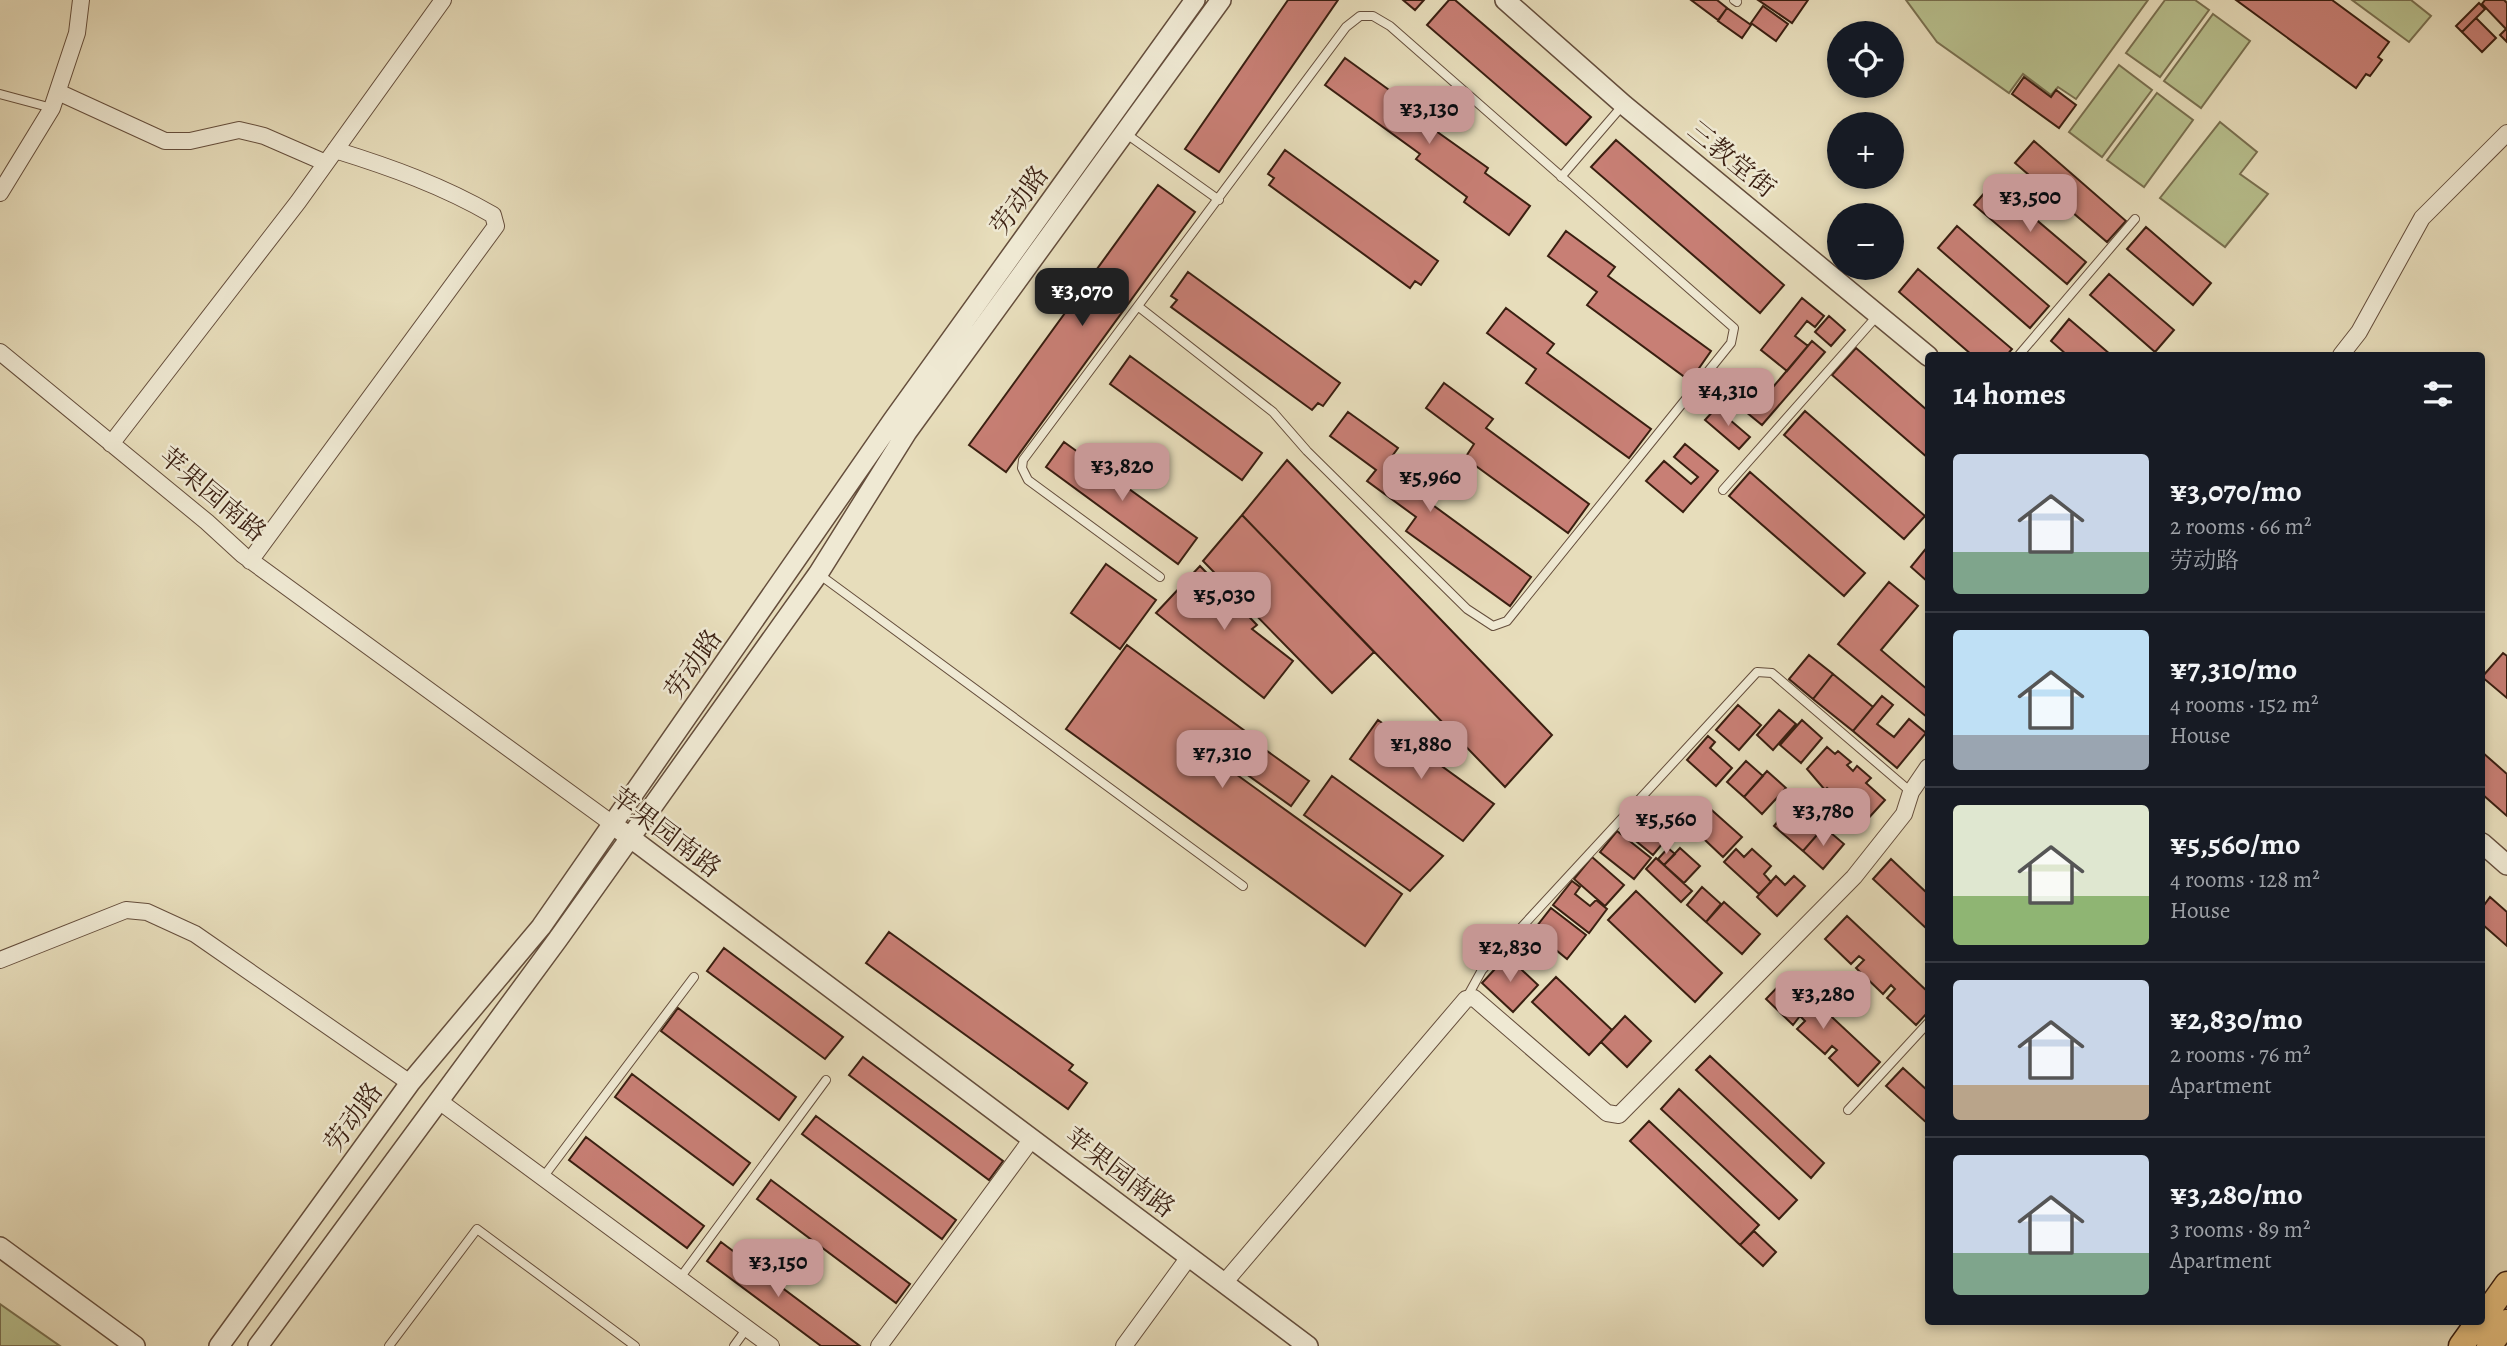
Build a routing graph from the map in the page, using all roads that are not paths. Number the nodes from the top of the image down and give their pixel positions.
1 (81, 0) edge
2 (443, 0) edge
3 (1195, 0) edge
4 (1221, 0) edge
5 (1506, 0) edge
6 (58, 92) junction
7 (0, 94) edge
8 (1624, 105) junction
9 (52, 108) junction
10 (2507, 132) edge
11 (1125, 133) junction
12 (330, 157) junction
13 (1561, 177) junction
14 (0, 192) edge
15 (1219, 200) junction
16 (2135, 219) dead end
17 (1139, 307) junction
18 (1880, 313) junction
19 (0, 352) edge
20 (2022, 352) edge
21 (2343, 352) edge
22 (1925, 353) edge
23 (111, 444) junction
24 (1723, 490) dead end
25 (250, 561) junction
26 (818, 574) junction
27 (1160, 577) dead end
28 (1925, 771) edge
29 (1911, 792) junction
30 (614, 825) junction
31 (630, 838) junction
32 (2485, 846) edge
33 (2507, 865) edge
34 (1244, 886) dead end
35 (0, 960) edge
36 (694, 977) dead end
37 (1466, 999) junction
38 (1925, 1026) edge
39 (827, 1080) dead end
40 (410, 1083) junction
41 (439, 1101) junction
42 (1848, 1110) dead end
43 (1031, 1140) junction
44 (544, 1176) junction
45 (0, 1247) edge
46 (1189, 1257) junction
47 (680, 1278) junction
48 (1224, 1283) junction
49 (2507, 1284) edge
50 (2485, 1313) edge
51 (2507, 1322) edge
52 (2476, 1325) edge
53 (747, 1328) junction
54 (1300, 1344) edge
55 (135, 1346) edge
56 (219, 1346) edge
57 (258, 1346) edge
58 (389, 1346) edge
59 (635, 1346) edge
60 (734, 1346) edge
61 (771, 1346) edge
62 (879, 1346) edge
63 (1124, 1346) edge
64 (2461, 1346) edge
65 (2489, 1346) edge

1 - 6 street
2 - 12 street
3 - 30 street, 劳动路
4 - 11 street, 劳动路
5 - 8 street, 三教堂街
6 - 9 street
6 - 12 street
7 - 9 lane
8 - 13 lane
8 - 18 street, 三教堂街
9 - 14 street
10 - 21 street
11 - 15 lane
11 - 26 street, 劳动路
12 - 23 street
12 - 25 street
13 - 15 lane
13 - 17 lane
15 - 17 lane
16 - 20 lane
17 - 27 lane
18 - 22 street, 三教堂街
18 - 24 lane
19 - 23 street, 苹果园南路
23 - 25 street, 苹果园南路
25 - 30 street, 苹果园南路
26 - 31 street, 劳动路
26 - 34 lane
28 - 29 street
29 - 37 street
29 - 37 lane
30 - 31 street, 苹果园南路
30 - 40 street, 劳动路
31 - 41 street, 劳动路
31 - 43 street, 苹果园南路
32 - 33 street
35 - 40 street
36 - 44 lane
37 - 48 street
38 - 42 lane
39 - 47 lane
40 - 56 street, 劳动路
41 - 44 street
41 - 57 street, 劳动路
43 - 46 street, 苹果园南路
43 - 62 street
44 - 47 street
45 - 55 street
46 - 48 street, 苹果园南路
46 - 63 street
47 - 53 street
48 - 54 street, 苹果园南路
49 - 50 main road
51 - 65 main road
52 - 64 main road
53 - 60 lane
53 - 61 street
58 - 59 lane

